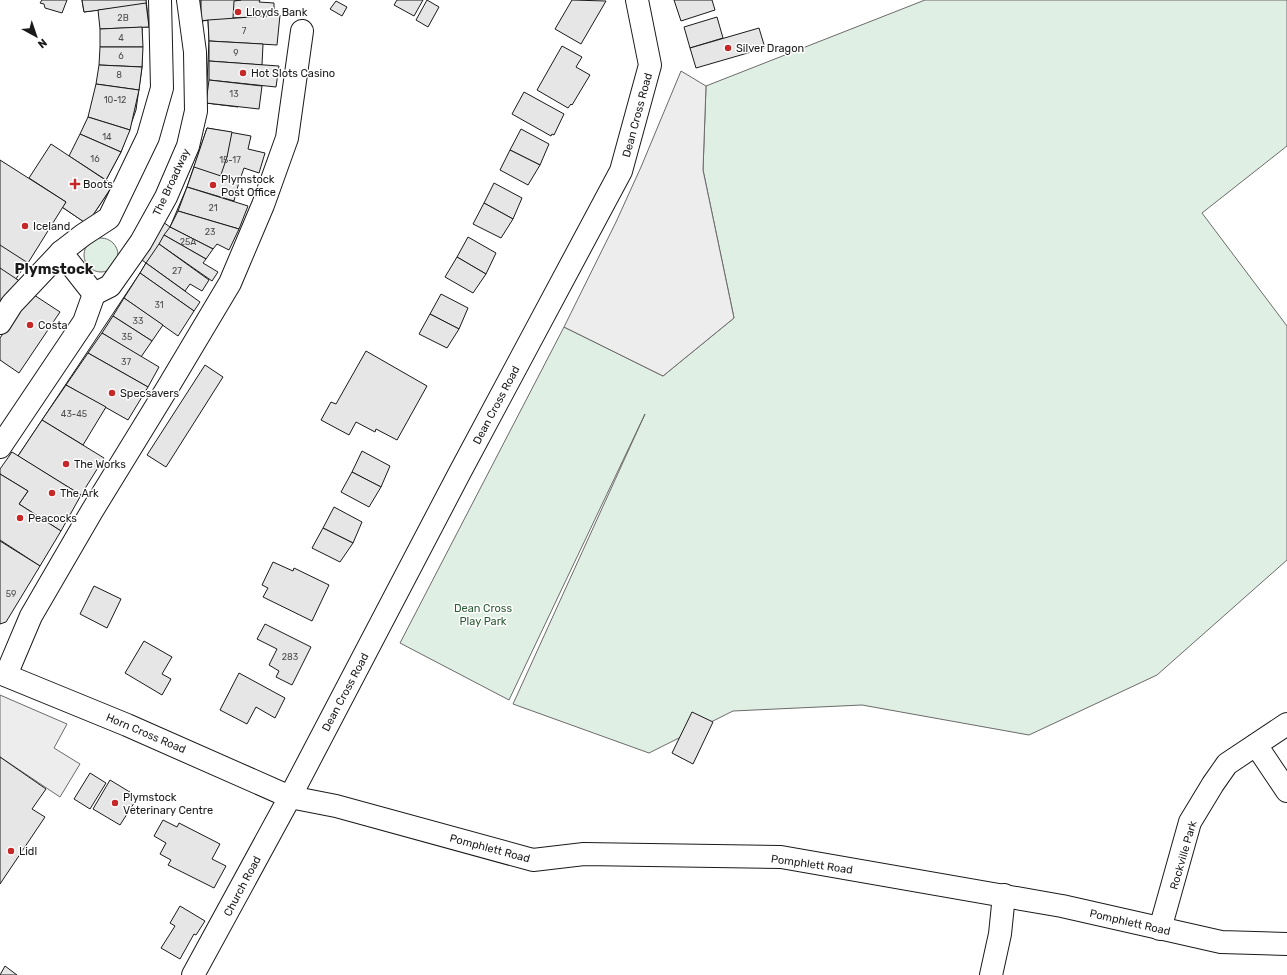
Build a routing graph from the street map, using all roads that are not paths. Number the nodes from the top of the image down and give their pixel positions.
1 (160, 0) edge
2 (188, 0) edge
3 (637, 0) edge
4 (302, 31) dead end
5 (61, 252) junction
6 (94, 294) junction
7 (0, 323) edge
8 (0, 447) edge
9 (3, 674) edge
10 (1287, 724) edge
11 (1256, 745) junction
12 (1287, 791) edge
13 (290, 797) junction
14 (1004, 895) junction
15 (1160, 929) junction
16 (1287, 944) edge
17 (193, 975) edge
18 (991, 975) edge

1 - 5 street
2 - 6 street, The Broadway
3 - 13 street, Dean Cross Road
4 - 9 street
5 - 6 street
5 - 7 street
6 - 8 street
9 - 13 street, Horn Cross Road
10 - 11 street, Rockville Park
11 - 12 street
11 - 15 street, Rockville Park
13 - 14 street, Pomphlett Road
13 - 17 street, Church Road
14 - 15 street, Pomphlett Road
14 - 18 street
15 - 16 street, Pomphlett Road

